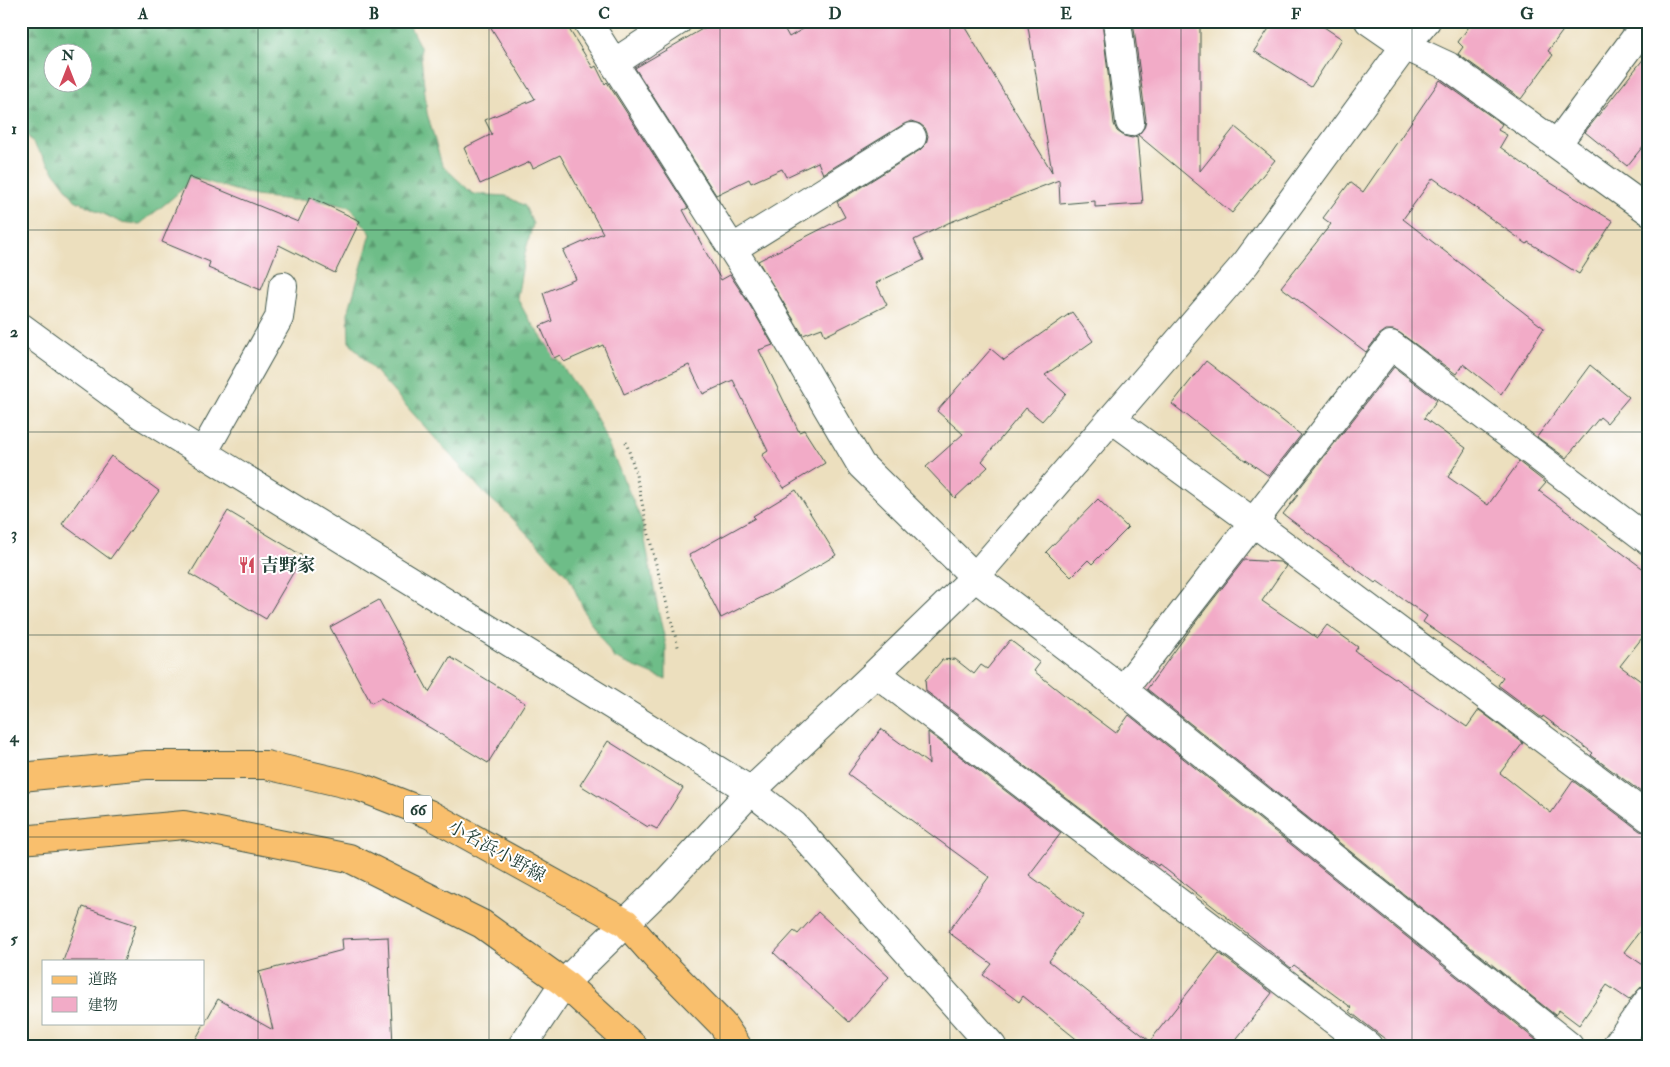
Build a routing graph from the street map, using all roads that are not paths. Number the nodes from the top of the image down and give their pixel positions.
1 (587, 21) edge
2 (678, 21) edge
3 (1117, 21) edge
4 (1369, 21) edge
5 (1426, 21) edge
6 (1648, 21) edge
7 (1405, 46) junction
8 (614, 64) junction
9 (1130, 122) dead end
10 (912, 137) dead end
11 (1557, 144) junction
12 (1649, 211) edge
13 (732, 249) junction
14 (283, 286) dead end
15 (21, 327) edge
16 (1112, 419) junction
17 (203, 453) junction
18 (1253, 522) junction
19 (1649, 541) edge
20 (975, 577) junction
21 (876, 673) junction
22 (1123, 690) junction
23 (21, 777) edge
24 (751, 791) junction
25 (1649, 818) edge
26 (21, 840) edge
27 (626, 923) junction
28 (564, 983) junction
29 (1649, 1000) edge
30 (522, 1046) edge
31 (633, 1046) edge
32 (737, 1046) edge
33 (992, 1046) edge
34 (1368, 1046) edge
35 (1569, 1046) edge
36 (1616, 1046) edge

1 - 8 street
2 - 8 street
3 - 9 street
4 - 7 street
5 - 7 street
6 - 11 street
7 - 11 street
7 - 16 street
8 - 13 street
10 - 13 street
11 - 12 street
13 - 20 street
14 - 17 street
15 - 17 street
16 - 18 street
16 - 20 street
17 - 24 street
18 - 19 street
18 - 22 street
18 - 25 street
20 - 21 street
20 - 22 street
21 - 24 street
21 - 34 street
22 - 35 street
23 - 27 main road, 小名浜小野線 / 66
24 - 27 street
24 - 33 street
26 - 28 main road
27 - 28 street
27 - 32 main road, 小名浜小野線 / 66
28 - 30 street
28 - 31 main road
29 - 36 street

